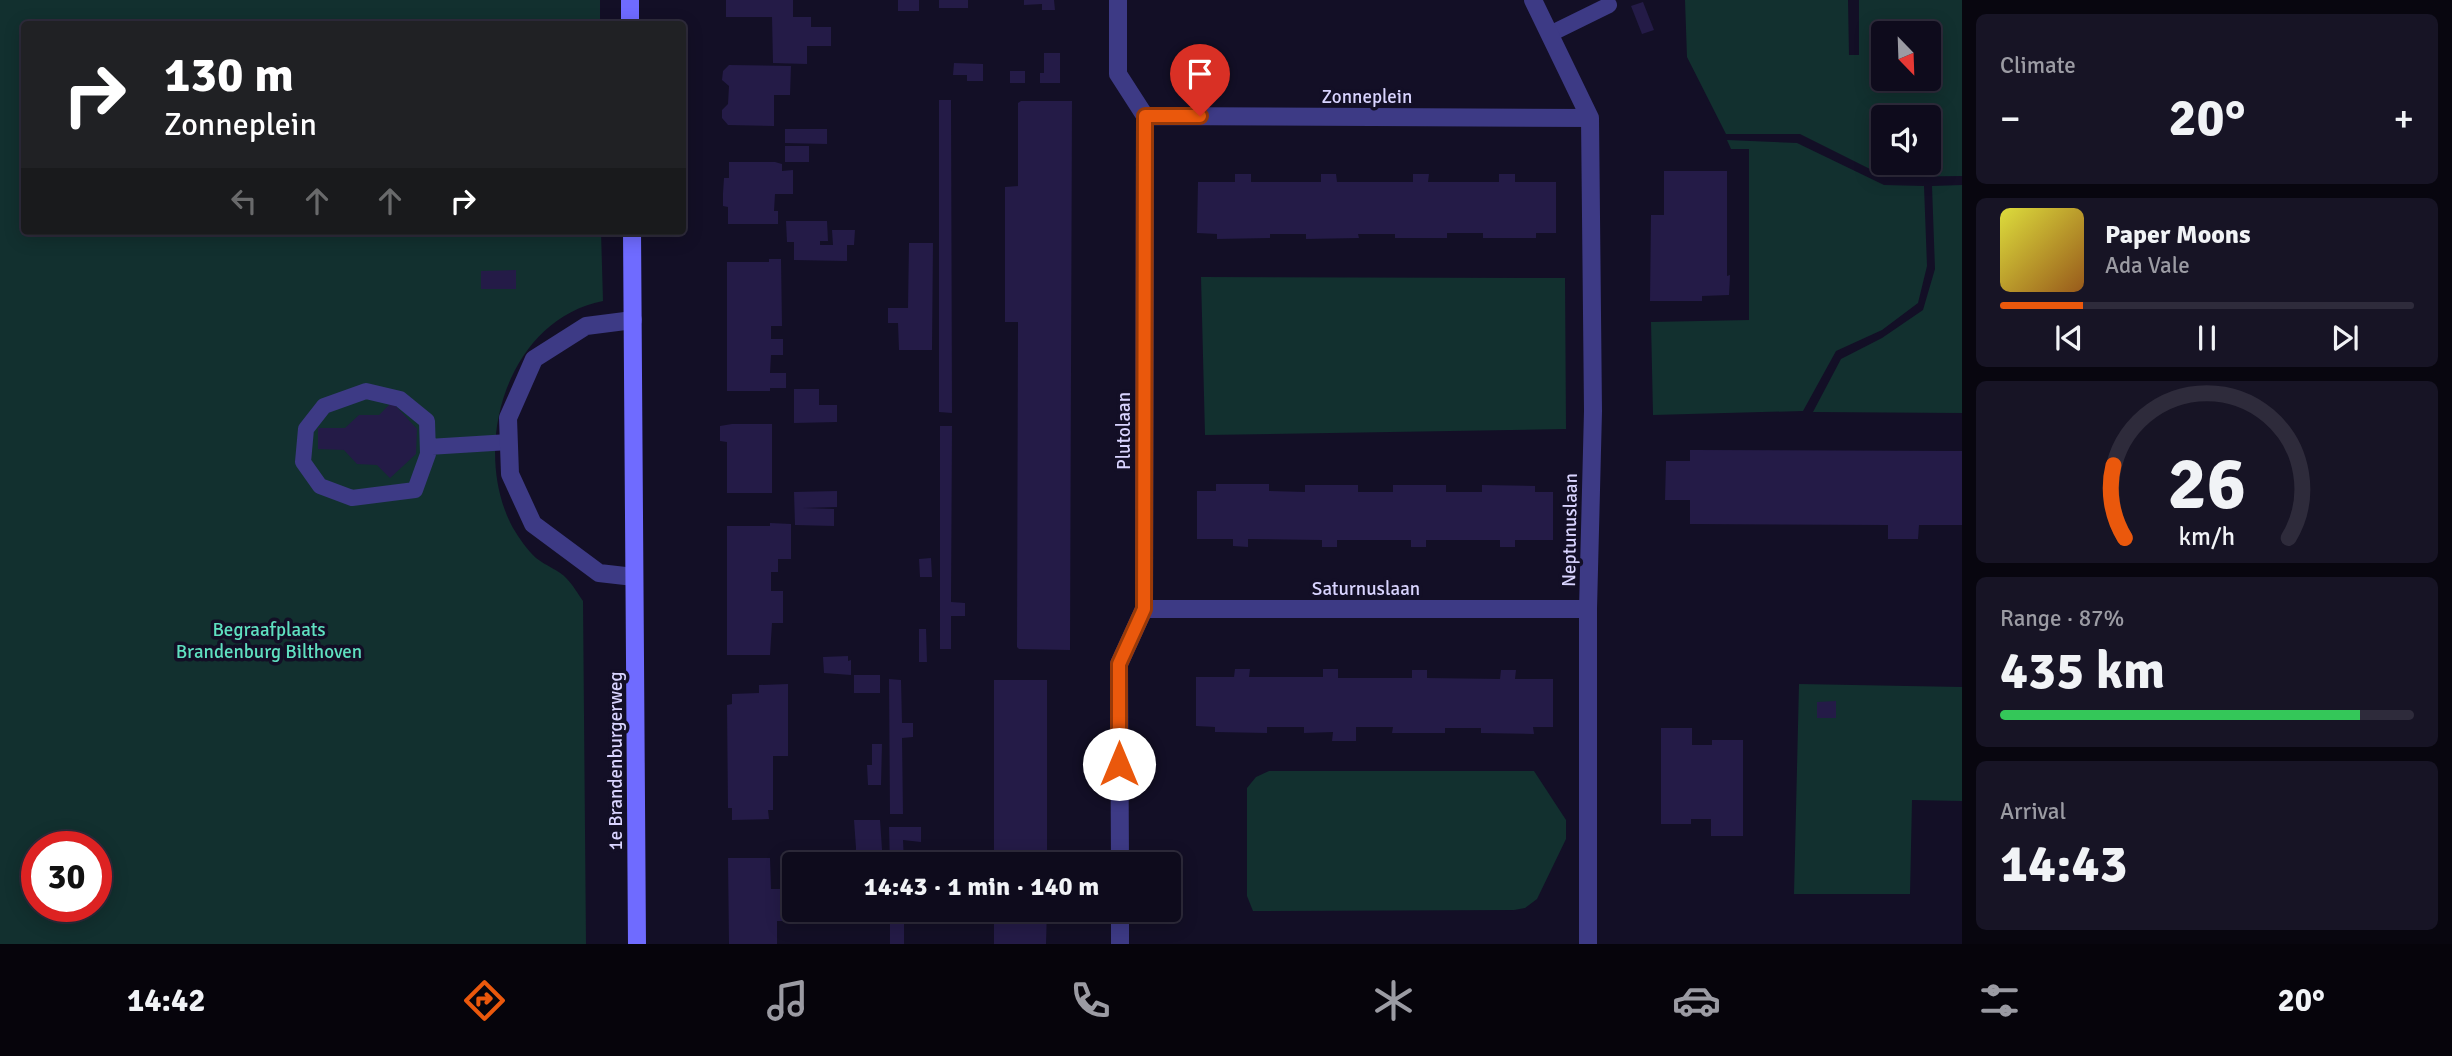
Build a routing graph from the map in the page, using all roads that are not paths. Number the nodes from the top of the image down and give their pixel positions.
1 (630, 0) edge
2 (1118, 0) edge
3 (1533, 0) edge
4 (1609, 5) dead end
5 (630, 21) edge
6 (1550, 34) junction
7 (1145, 116) junction
8 (1590, 118) junction
9 (632, 235) edge
10 (633, 320) junction
11 (509, 442) junction
12 (428, 447) junction
13 (634, 577) junction
14 (1144, 609) junction
15 (1588, 609) junction
16 (1119, 852) edge
17 (1120, 922) edge
18 (637, 944) edge
19 (1120, 944) edge
20 (1588, 944) edge

1 - 5 street
2 - 7 street
3 - 6 street
4 - 6 lane
6 - 8 street
7 - 8 street, Zonneplein
7 - 14 street, Plutolaan
8 - 15 street, Neptunuslaan
9 - 10 street, 1e Brandenburgerweg
10 - 11 street
10 - 13 street, 1e Brandenburgerweg
11 - 12 lane
11 - 13 street
12 - 12 lane
13 - 18 street, 1e Brandenburgerweg
14 - 15 street, Saturnuslaan
14 - 16 street, Plutolaan
15 - 20 street, Neptunuslaan
17 - 19 street

